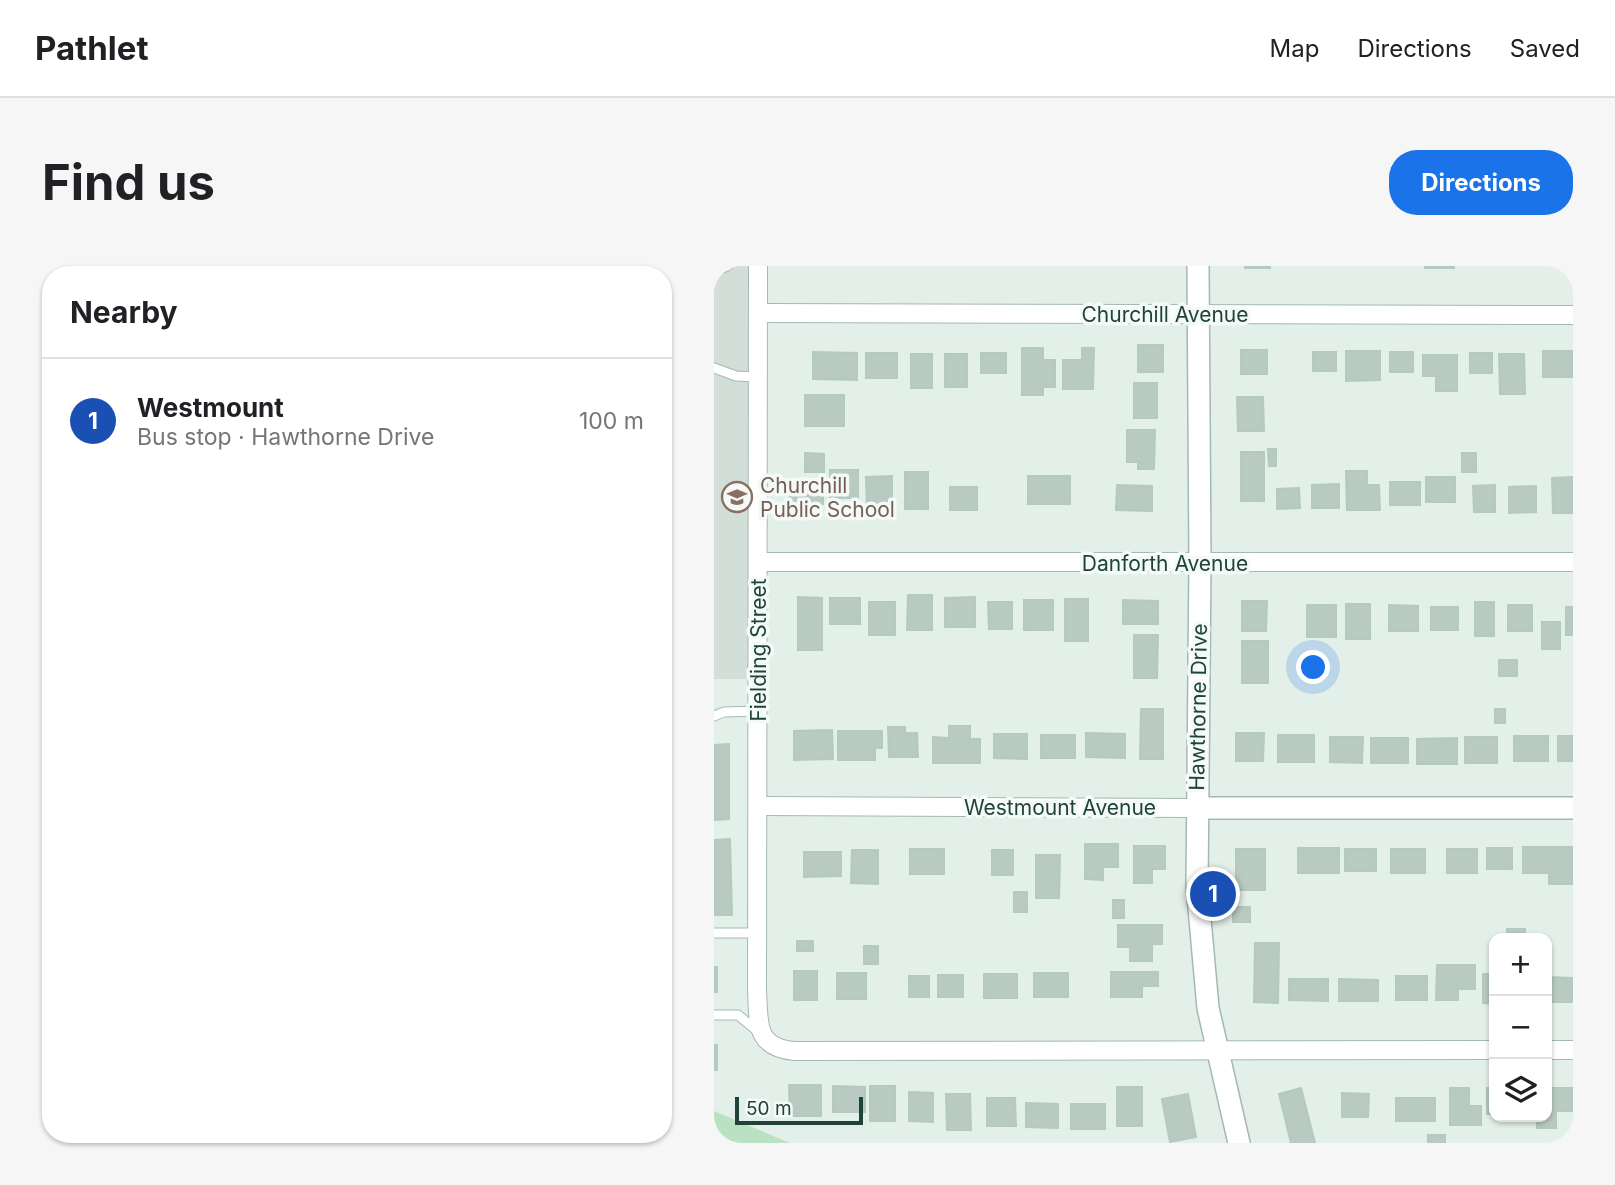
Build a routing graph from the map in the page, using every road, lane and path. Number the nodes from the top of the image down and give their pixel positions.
1 (728, 266) edge
2 (758, 266) edge
3 (1198, 266) edge
4 (714, 271) edge
5 (758, 313) junction
6 (1199, 313) junction
7 (1573, 315) edge
8 (714, 368) edge
9 (758, 377) junction
10 (758, 562) junction
11 (1573, 562) edge
12 (1200, 563) junction
13 (758, 711) junction
14 (714, 716) edge
15 (758, 806) junction
16 (1197, 808) junction
17 (1573, 808) edge
18 (714, 933) edge
19 (758, 933) junction
20 (714, 1015) edge
21 (761, 1034) junction
22 (1218, 1050) junction
23 (1489, 1050) edge
24 (1552, 1050) edge
25 (1573, 1050) edge
26 (1238, 1143) edge

1 - 4 lane
2 - 5 street, Fielding Street
3 - 6 street, Hawthorne Drive
5 - 6 street, Churchill Avenue
5 - 9 street, Fielding Street
6 - 7 street, Churchill Avenue
6 - 12 street, Hawthorne Drive
8 - 9 lane
9 - 10 street, Fielding Street
10 - 12 street, Danforth Avenue
10 - 13 street, Fielding Street
11 - 12 street, Danforth Avenue
12 - 16 street, Hawthorne Drive
13 - 14 lane
13 - 15 street, Fielding Street
15 - 16 street, Westmount Avenue
15 - 19 street, Fielding Street
16 - 17 street, Westmount Avenue
16 - 22 street, Hawthorne Drive
18 - 19 lane
19 - 21 street, Fielding Street
20 - 21 lane
21 - 22 street
22 - 23 street
22 - 26 street, Hawthorne Drive
24 - 25 street

